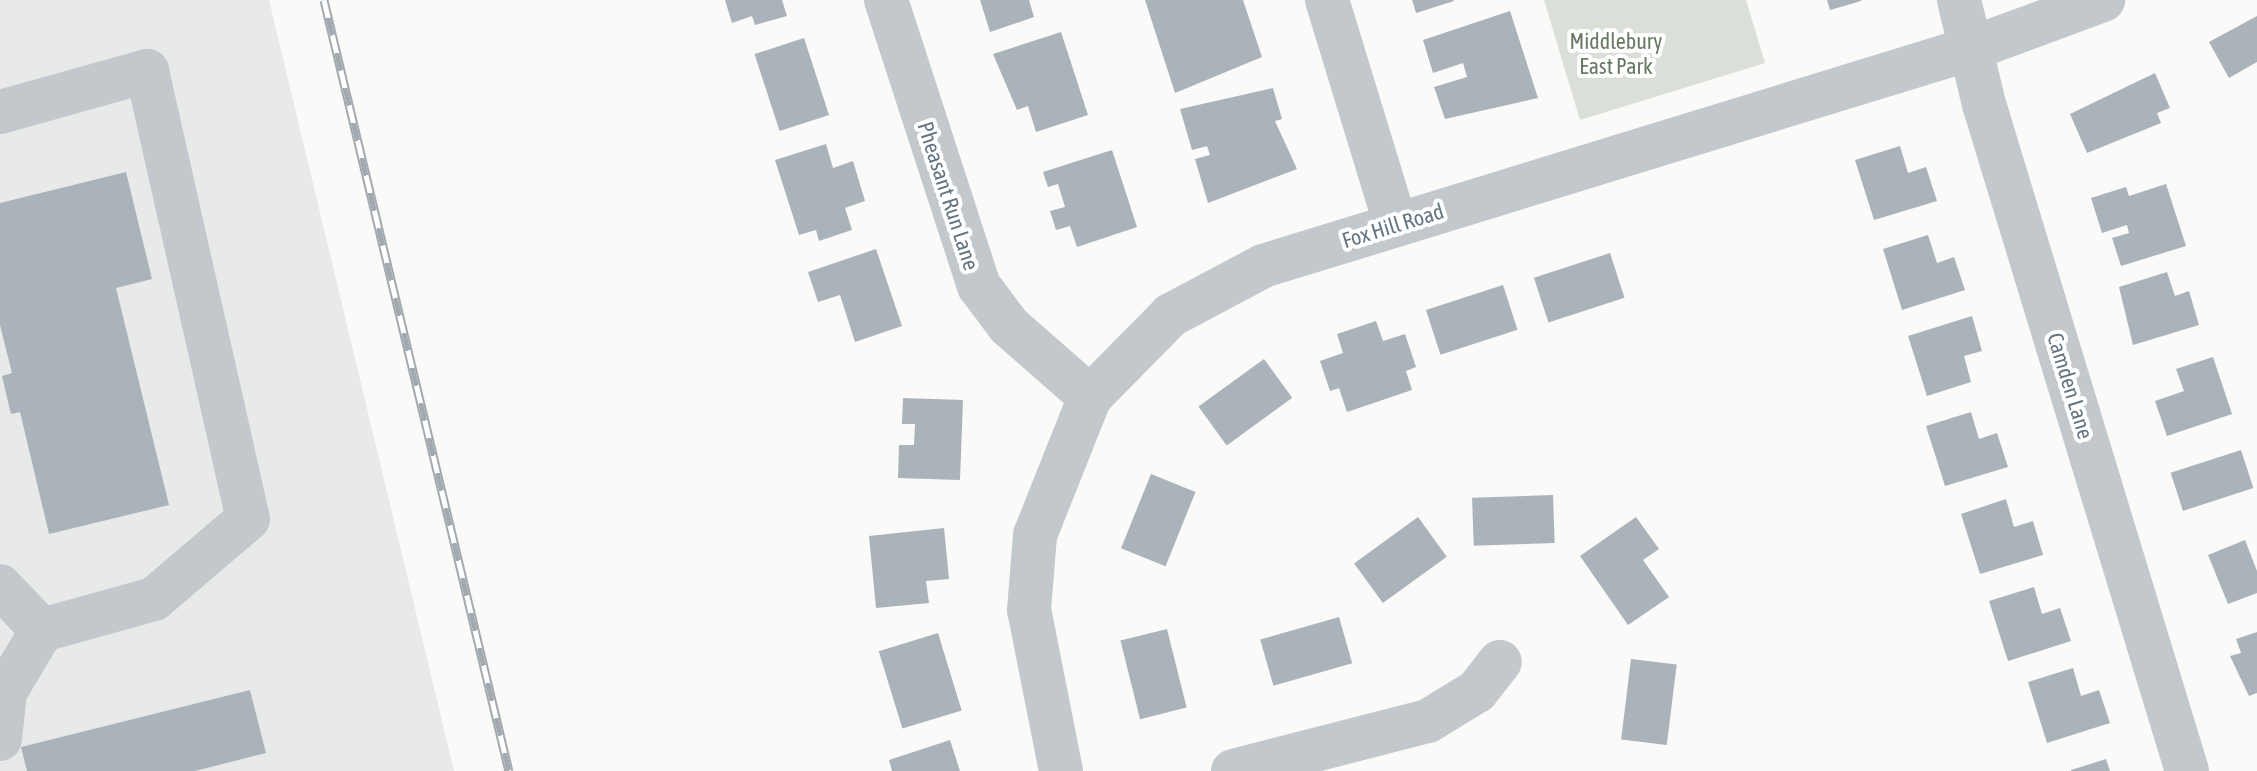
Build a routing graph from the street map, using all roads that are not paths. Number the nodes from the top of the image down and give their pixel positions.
1 (886, 0) edge
2 (1327, 0) edge
3 (1959, 0) edge
4 (2103, 0) edge
5 (1973, 48) junction
6 (0, 112) edge
7 (1396, 225) junction
8 (1090, 397) junction
9 (0, 586) edge
10 (42, 630) junction
11 (1500, 662) dead end
12 (0, 739) edge
13 (1061, 771) edge
14 (1233, 771) edge
15 (2187, 771) edge

1 - 8 street, Pheasant Run Lane
2 - 7 street
3 - 5 street, Camden Lane
4 - 5 street, Fox Hill Road
5 - 7 street, Fox Hill Road
5 - 15 street, Camden Lane
6 - 10 street
7 - 8 street, Fox Hill Road
8 - 13 street, Fox Hill Road
9 - 10 street
10 - 12 street
11 - 14 street

